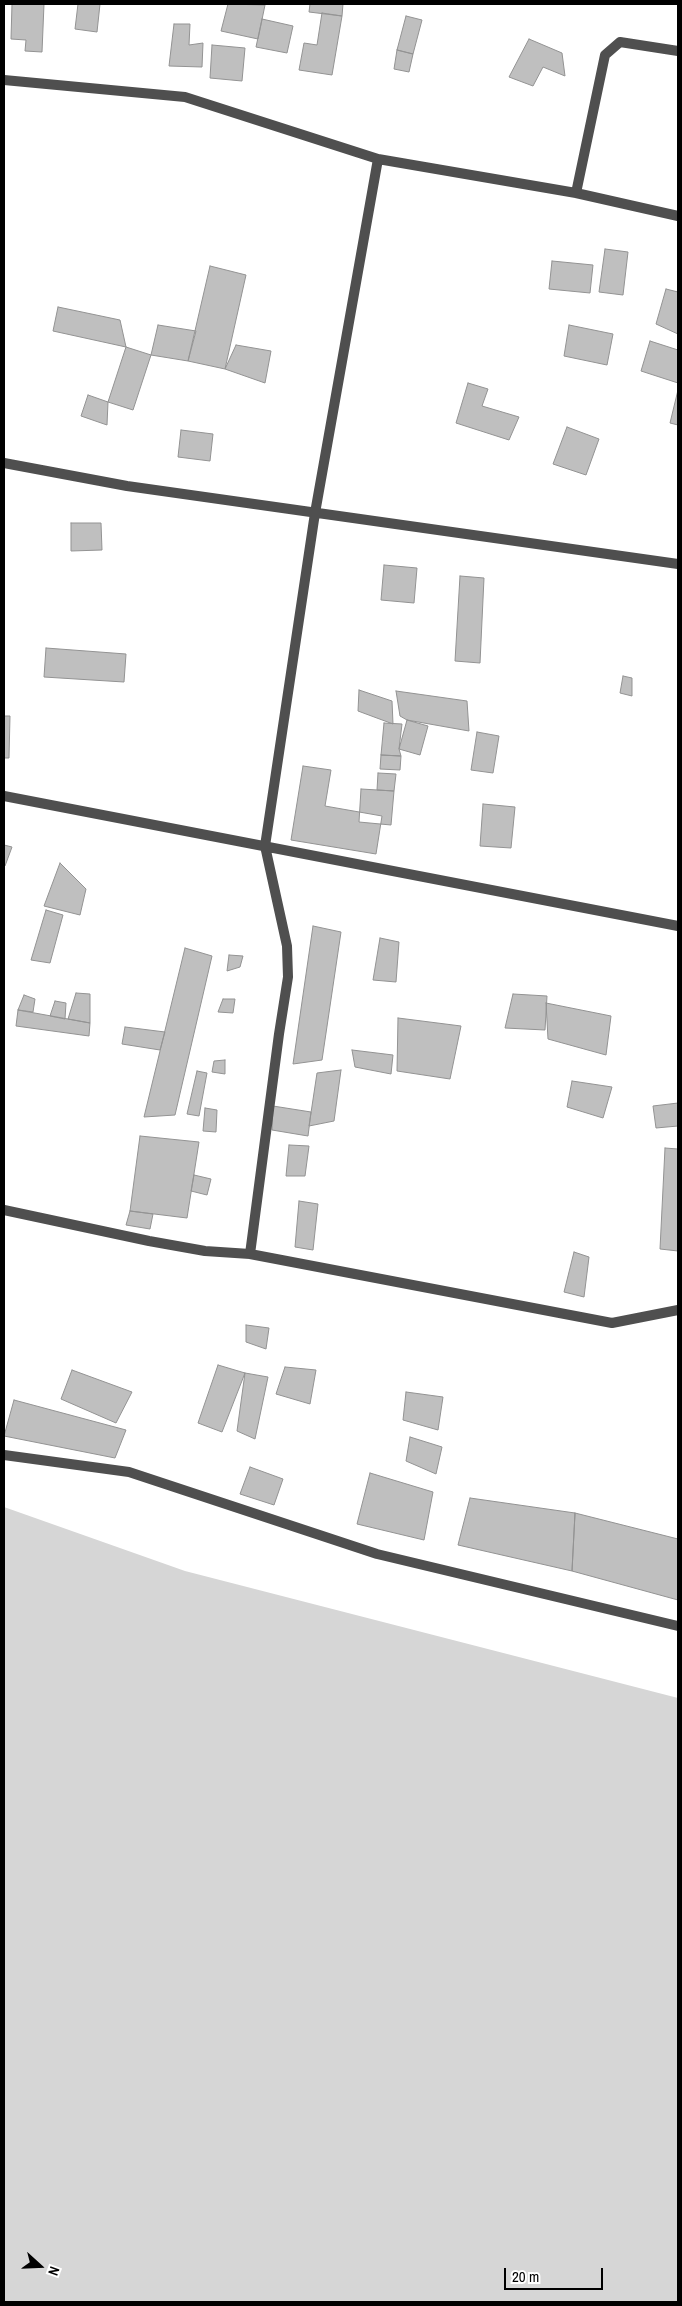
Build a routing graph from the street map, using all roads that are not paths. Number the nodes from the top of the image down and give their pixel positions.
1 (678, 51) edge
2 (4, 80) edge
3 (378, 159) junction
4 (576, 193) junction
5 (678, 216) edge
6 (4, 463) edge
7 (315, 513) junction
8 (678, 564) edge
9 (4, 796) edge
10 (265, 846) junction
11 (678, 926) edge
12 (4, 1210) edge
13 (250, 1254) junction
14 (678, 1310) edge
15 (4, 1455) edge
16 (678, 1626) edge

1 - 4 street
2 - 3 street
3 - 4 street
3 - 7 street
4 - 5 street
6 - 7 street
7 - 8 street
7 - 10 street
9 - 10 street
10 - 11 street
10 - 13 street
12 - 13 street
13 - 14 street
15 - 16 street

